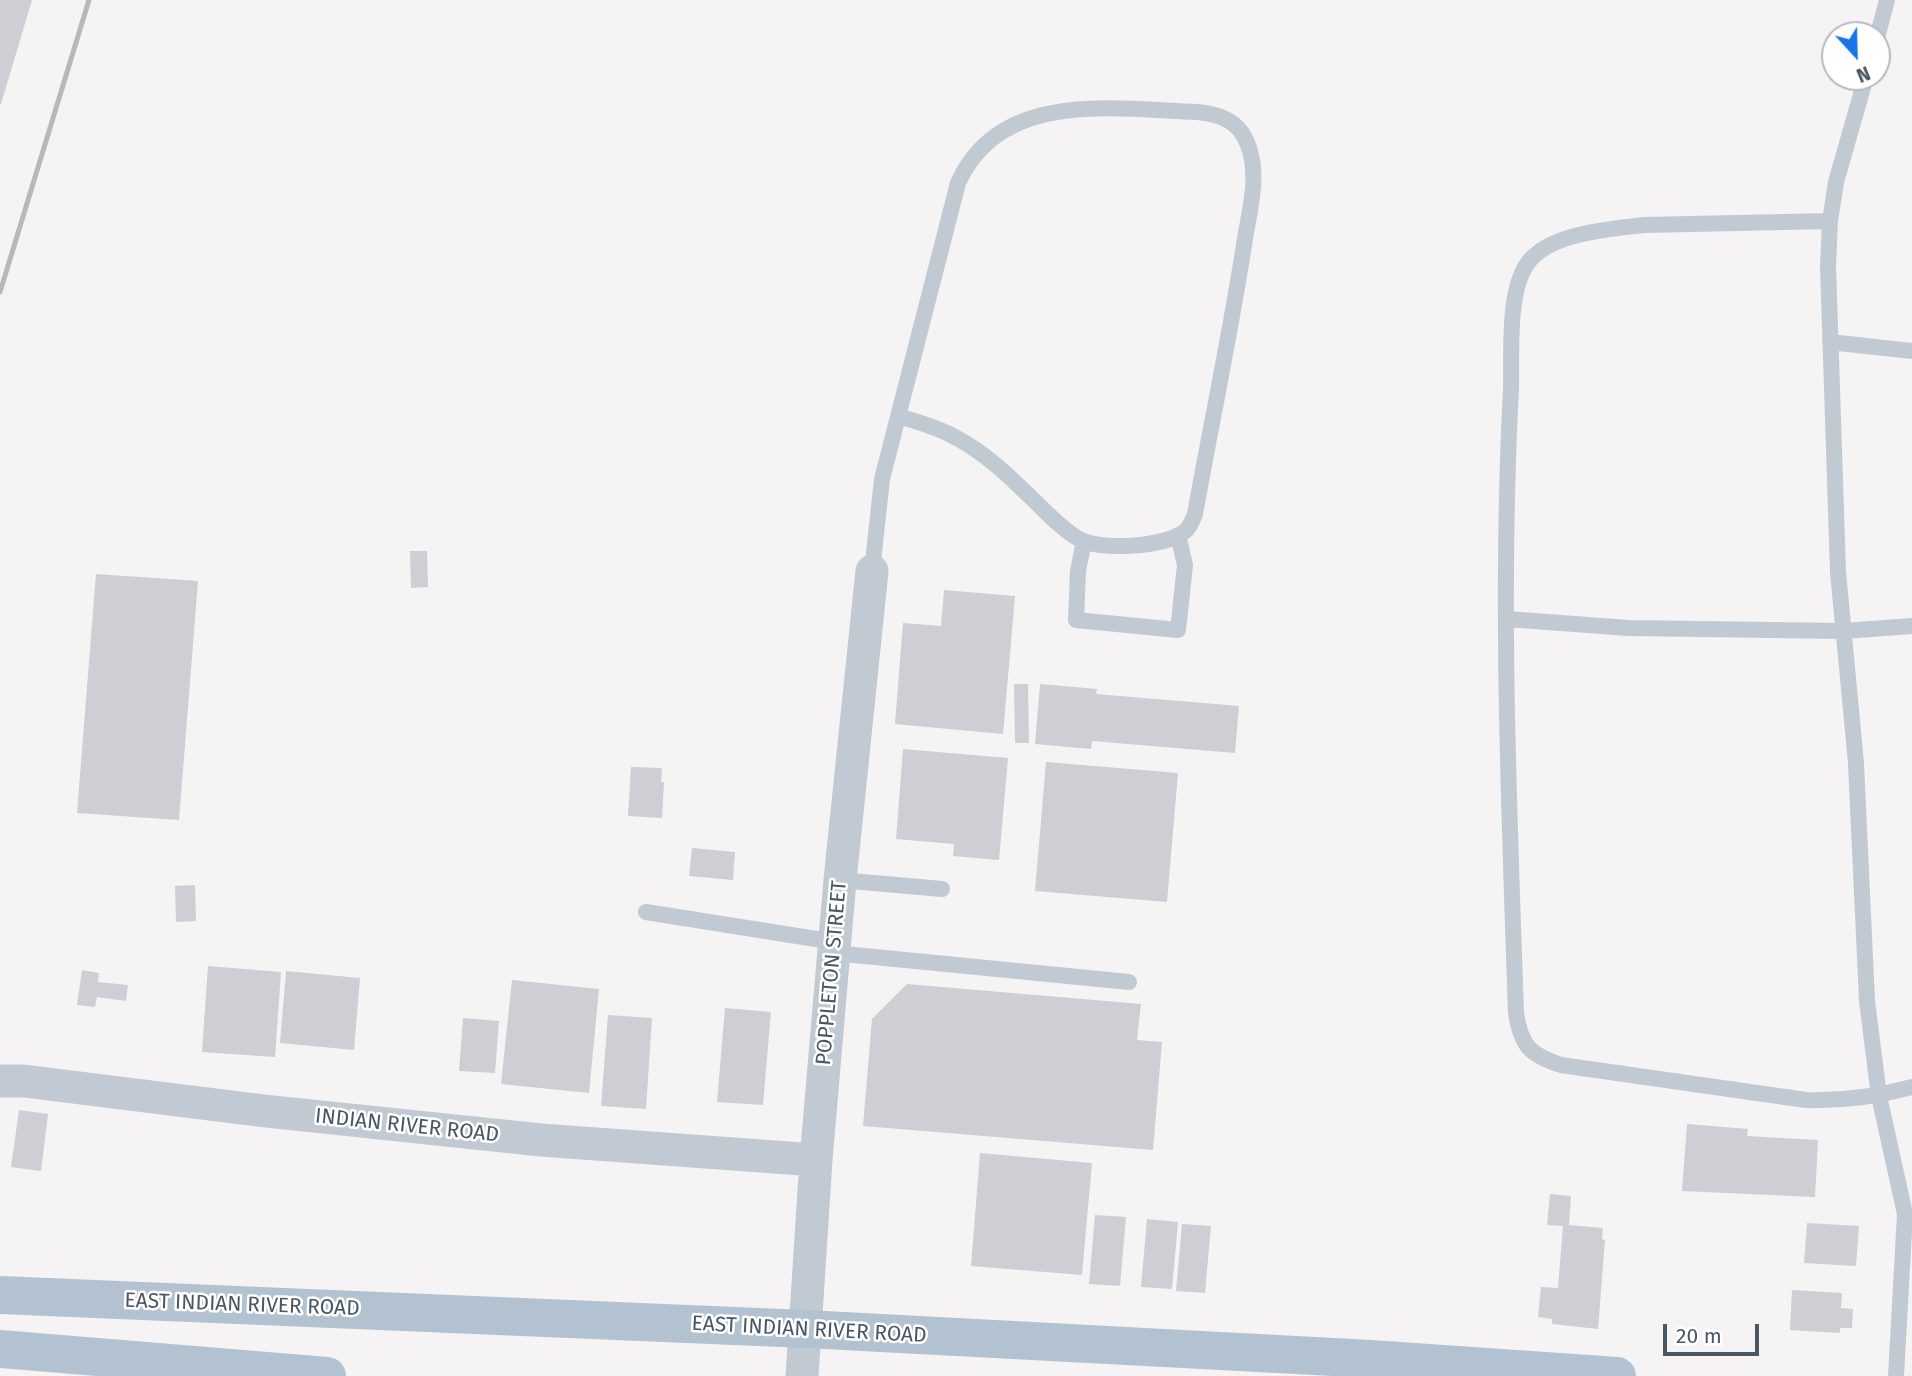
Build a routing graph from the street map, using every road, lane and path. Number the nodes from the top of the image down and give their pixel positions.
1 (1887, 0) edge
2 (1881, 21) edge
3 (1862, 91) edge
4 (1830, 221) junction
5 (1830, 342) junction
6 (1912, 351) edge
7 (898, 416) junction
8 (1178, 536) junction
9 (1084, 541) junction
10 (872, 572) joint
11 (1507, 619) junction
12 (1912, 626) edge
13 (1844, 631) junction
14 (840, 880) junction
15 (942, 889) dead end
16 (646, 912) dead end
17 (834, 948) junction
18 (1129, 982) dead end
19 (0, 1082) edge
20 (1912, 1087) edge
21 (1879, 1096) junction
22 (816, 1160) junction
23 (1907, 1272) edge
24 (0, 1295) edge
25 (806, 1329) junction
26 (0, 1349) edge
27 (1576, 1375) edge
28 (327, 1376) edge
29 (802, 1376) edge
30 (1617, 1376) edge
31 (1896, 1376) edge

1 - 2 lane
3 - 4 lane
4 - 5 lane
4 - 11 lane
5 - 6 lane
5 - 13 lane
7 - 8 lane
7 - 9 lane
7 - 10 lane
8 - 9 lane
8 - 9 lane
10 - 14 street, POPPLETON STREET
11 - 13 lane
11 - 21 lane
12 - 13 lane
13 - 21 lane
14 - 15 lane
14 - 17 street, POPPLETON STREET
16 - 17 lane
17 - 18 lane
17 - 22 street, POPPLETON STREET
19 - 22 street, INDIAN RIVER ROAD
20 - 21 lane
21 - 23 lane
22 - 25 street, POPPLETON STREET
23 - 31 lane
24 - 25 main road, EAST INDIAN RIVER ROAD
25 - 27 main road, EAST INDIAN RIVER ROAD
25 - 29 street, POPPLETON STREET
26 - 28 main road
27 - 30 main road, EAST INDIAN RIVER ROAD

